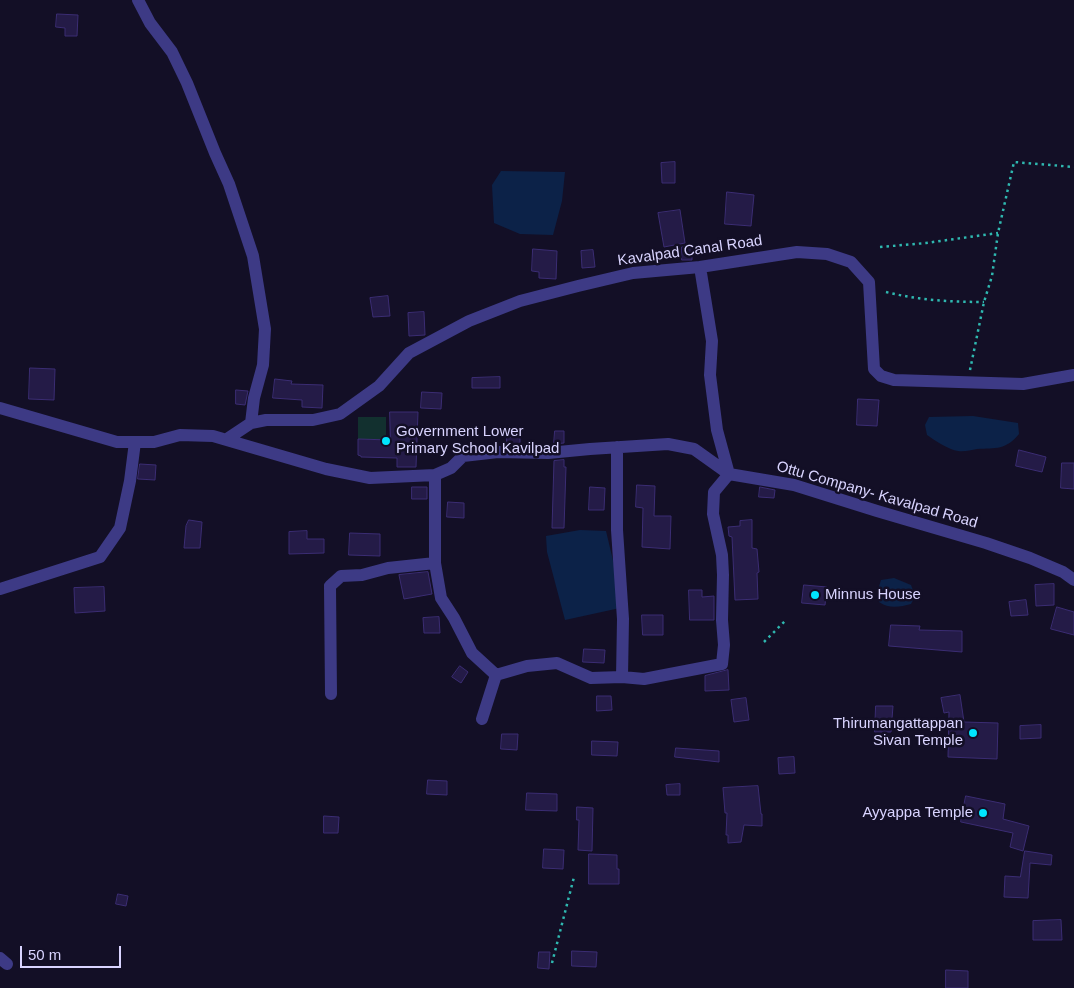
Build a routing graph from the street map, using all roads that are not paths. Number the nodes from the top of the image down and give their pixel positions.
1 (138, 0) edge
2 (700, 267) junction
3 (1074, 375) edge
4 (0, 408) edge
5 (251, 423) junction
6 (226, 439) junction
7 (135, 442) junction
8 (617, 447) junction
9 (729, 474) junction
10 (435, 475) junction
11 (435, 563) junction
12 (1074, 580) edge
13 (0, 589) edge
14 (496, 675) junction
15 (622, 677) junction
16 (331, 694) dead end
17 (482, 719) dead end

1 - 5 street
2 - 3 street, Kavalpad Canal Road
2 - 5 street, Kavalpad Canal Road
2 - 9 street
4 - 7 street, Ottu Company- Kavalpad Road
5 - 6 street, Kavalpad Canal Road
6 - 7 street, Ottu Company- Kavalpad Road
6 - 10 street, Ottu Company- Kavalpad Road
7 - 13 street
8 - 9 street, Ottu Company- Kavalpad Road
8 - 10 street, Ottu Company- Kavalpad Road
8 - 15 street
9 - 12 street, Ottu Company- Kavalpad Road
9 - 15 street
10 - 11 street
11 - 14 street
11 - 16 street
14 - 15 street
14 - 17 street

